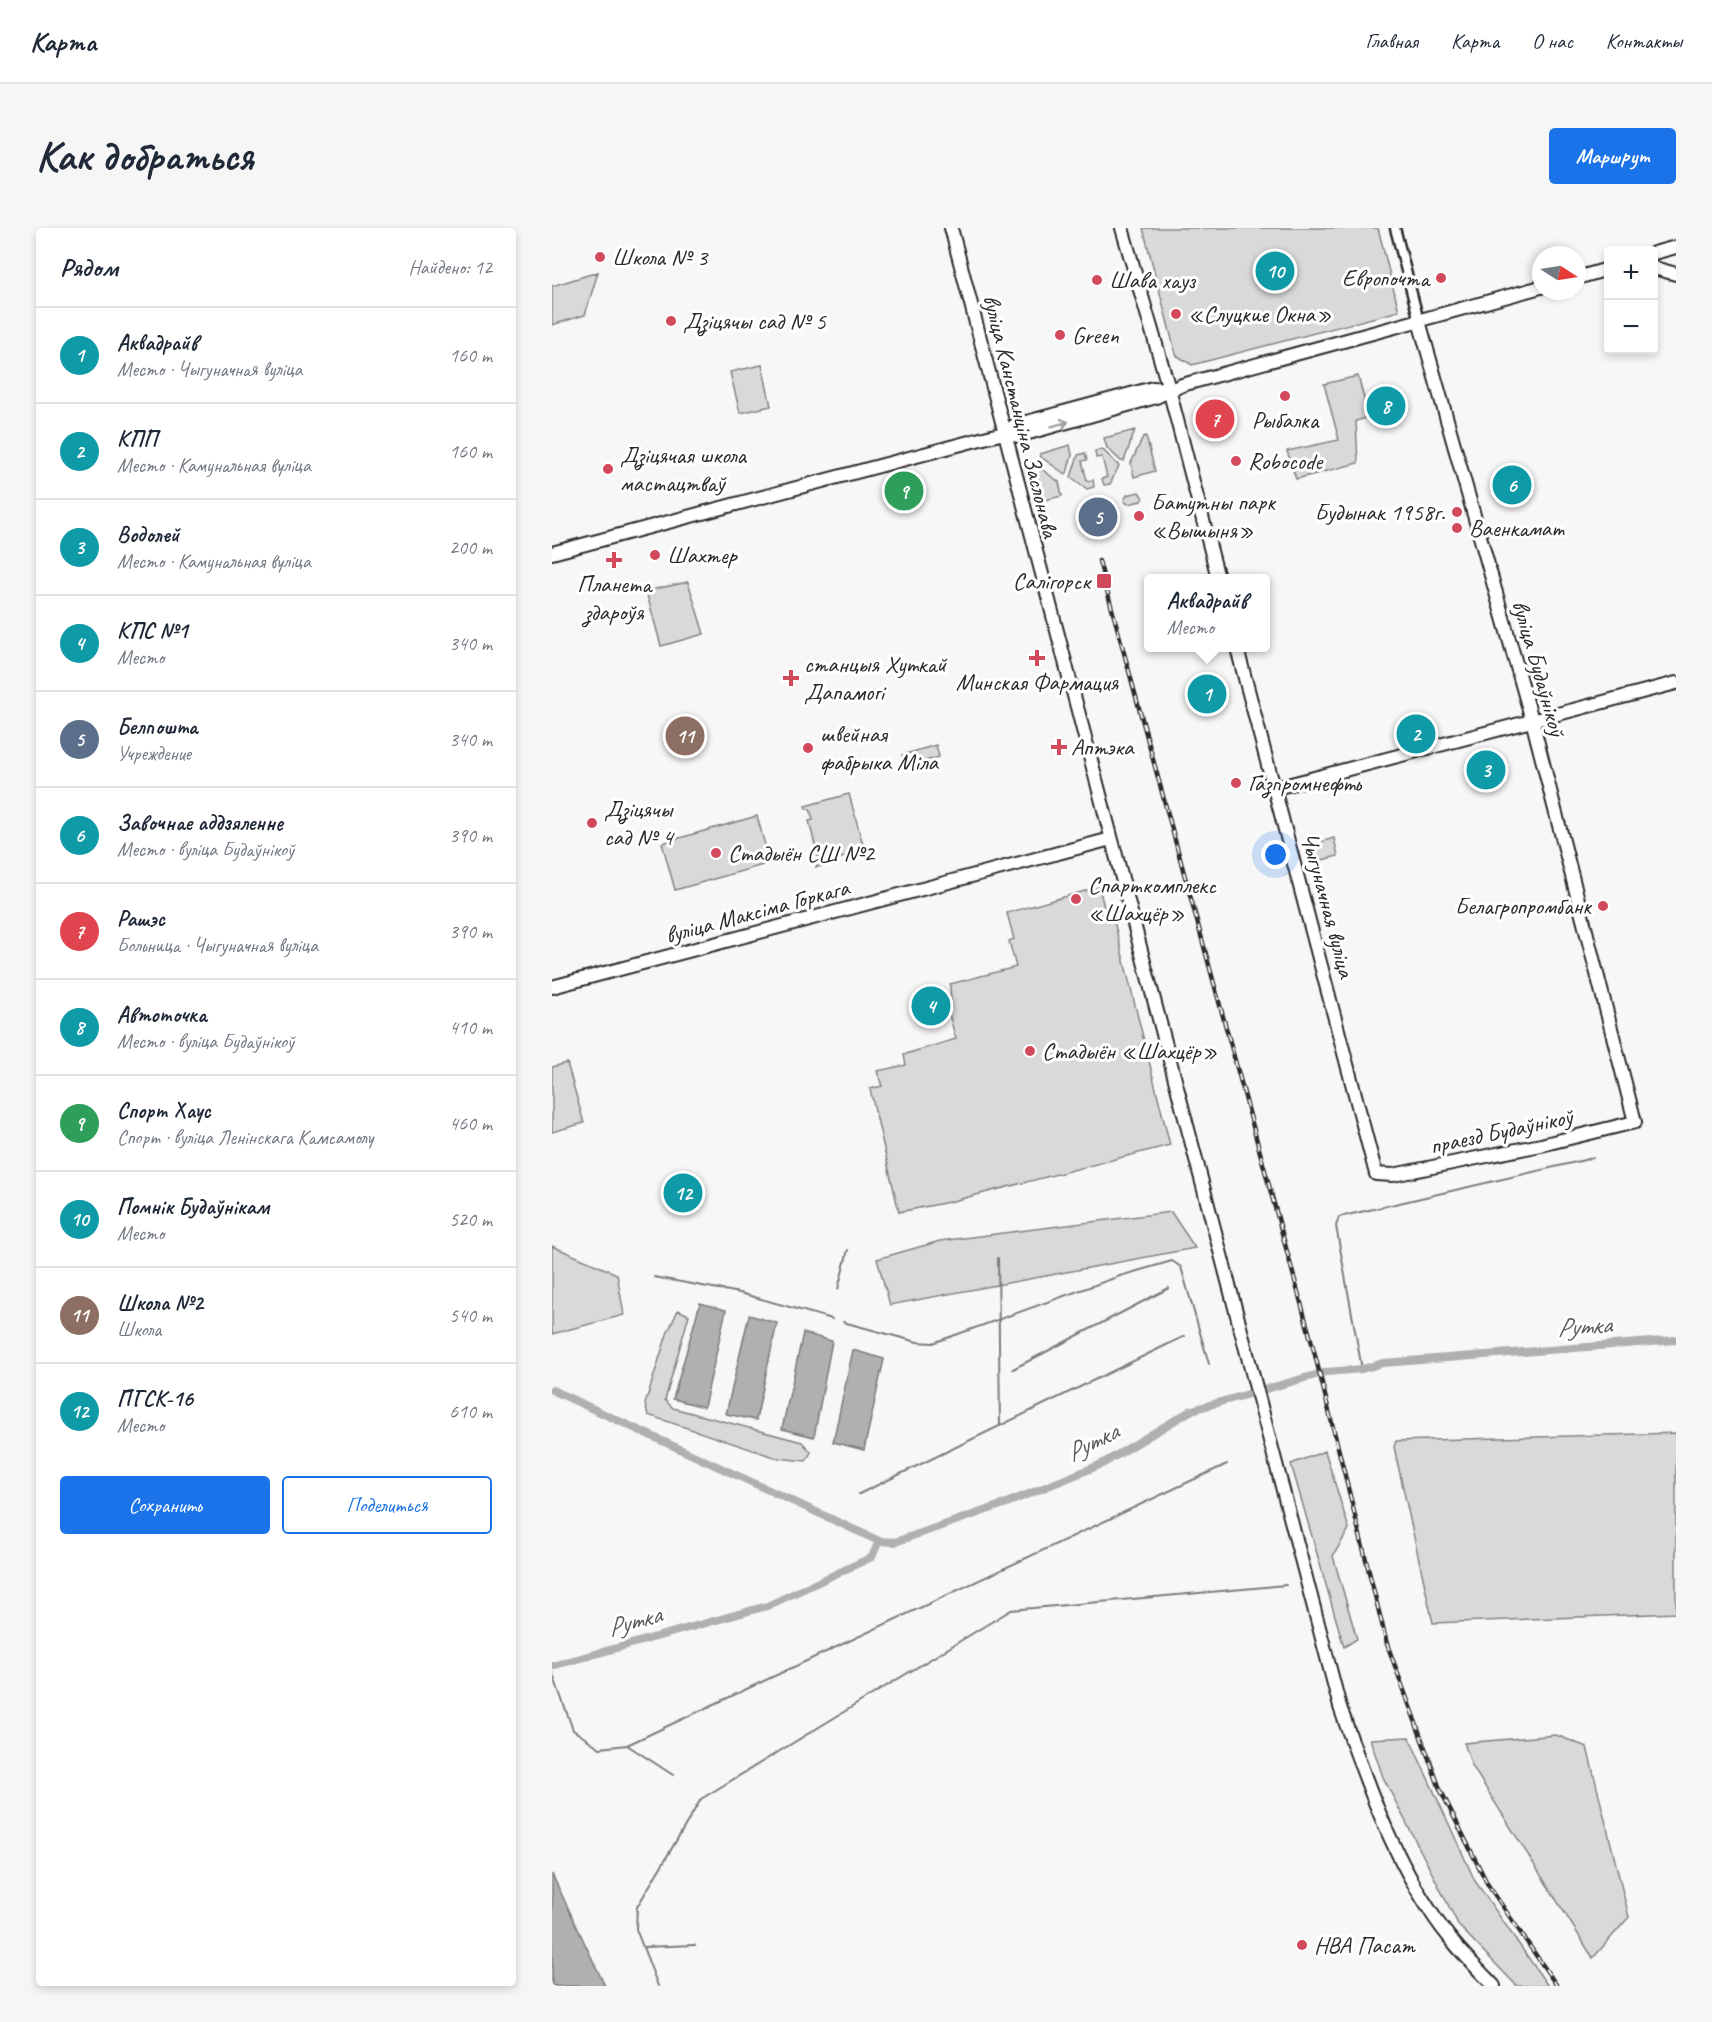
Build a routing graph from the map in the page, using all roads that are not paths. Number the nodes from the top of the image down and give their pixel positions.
1 (951, 228) edge
2 (1122, 228) edge
3 (1395, 228) edge
4 (1676, 247) edge
5 (1658, 252) edge
6 (1658, 269) edge
7 (1604, 270) edge
8 (1676, 274) edge
9 (1586, 275) edge
10 (1532, 290) edge
11 (1419, 321) junction
12 (1169, 389) junction
13 (1004, 434) junction
14 (552, 553) edge
15 (1217, 574) edge
16 (1238, 652) edge
17 (1676, 683) edge
18 (1532, 720) junction
19 (1276, 788) junction
20 (1111, 839) junction
21 (552, 987) edge
22 (1635, 1122) joint
23 (1376, 1174) joint
24 (1494, 1986) edge

1 - 13 main road, вуліца Канстанціна Заслонава
2 - 12 main road
3 - 11 street, вуліца Будаўнікоў
4 - 5 main road
6 - 8 main road
7 - 9 main road
10 - 11 main road
11 - 12 main road
11 - 18 main road, вуліца Будаўнікоў
12 - 13 main road
12 - 15 main road
13 - 14 main road
13 - 20 main road, вуліца Канстанціна Заслонава
16 - 19 main road, Чыгуначная вуліца
17 - 18 main road
18 - 19 main road
18 - 22 main road, вуліца Будаўнікоў
19 - 23 main road, Чыгуначная вуліца
20 - 21 main road, вуліца Максіма Горкага
20 - 24 main road, вуліца Канстанціна Заслонава
22 - 23 main road, праезд Будаўнікоў

